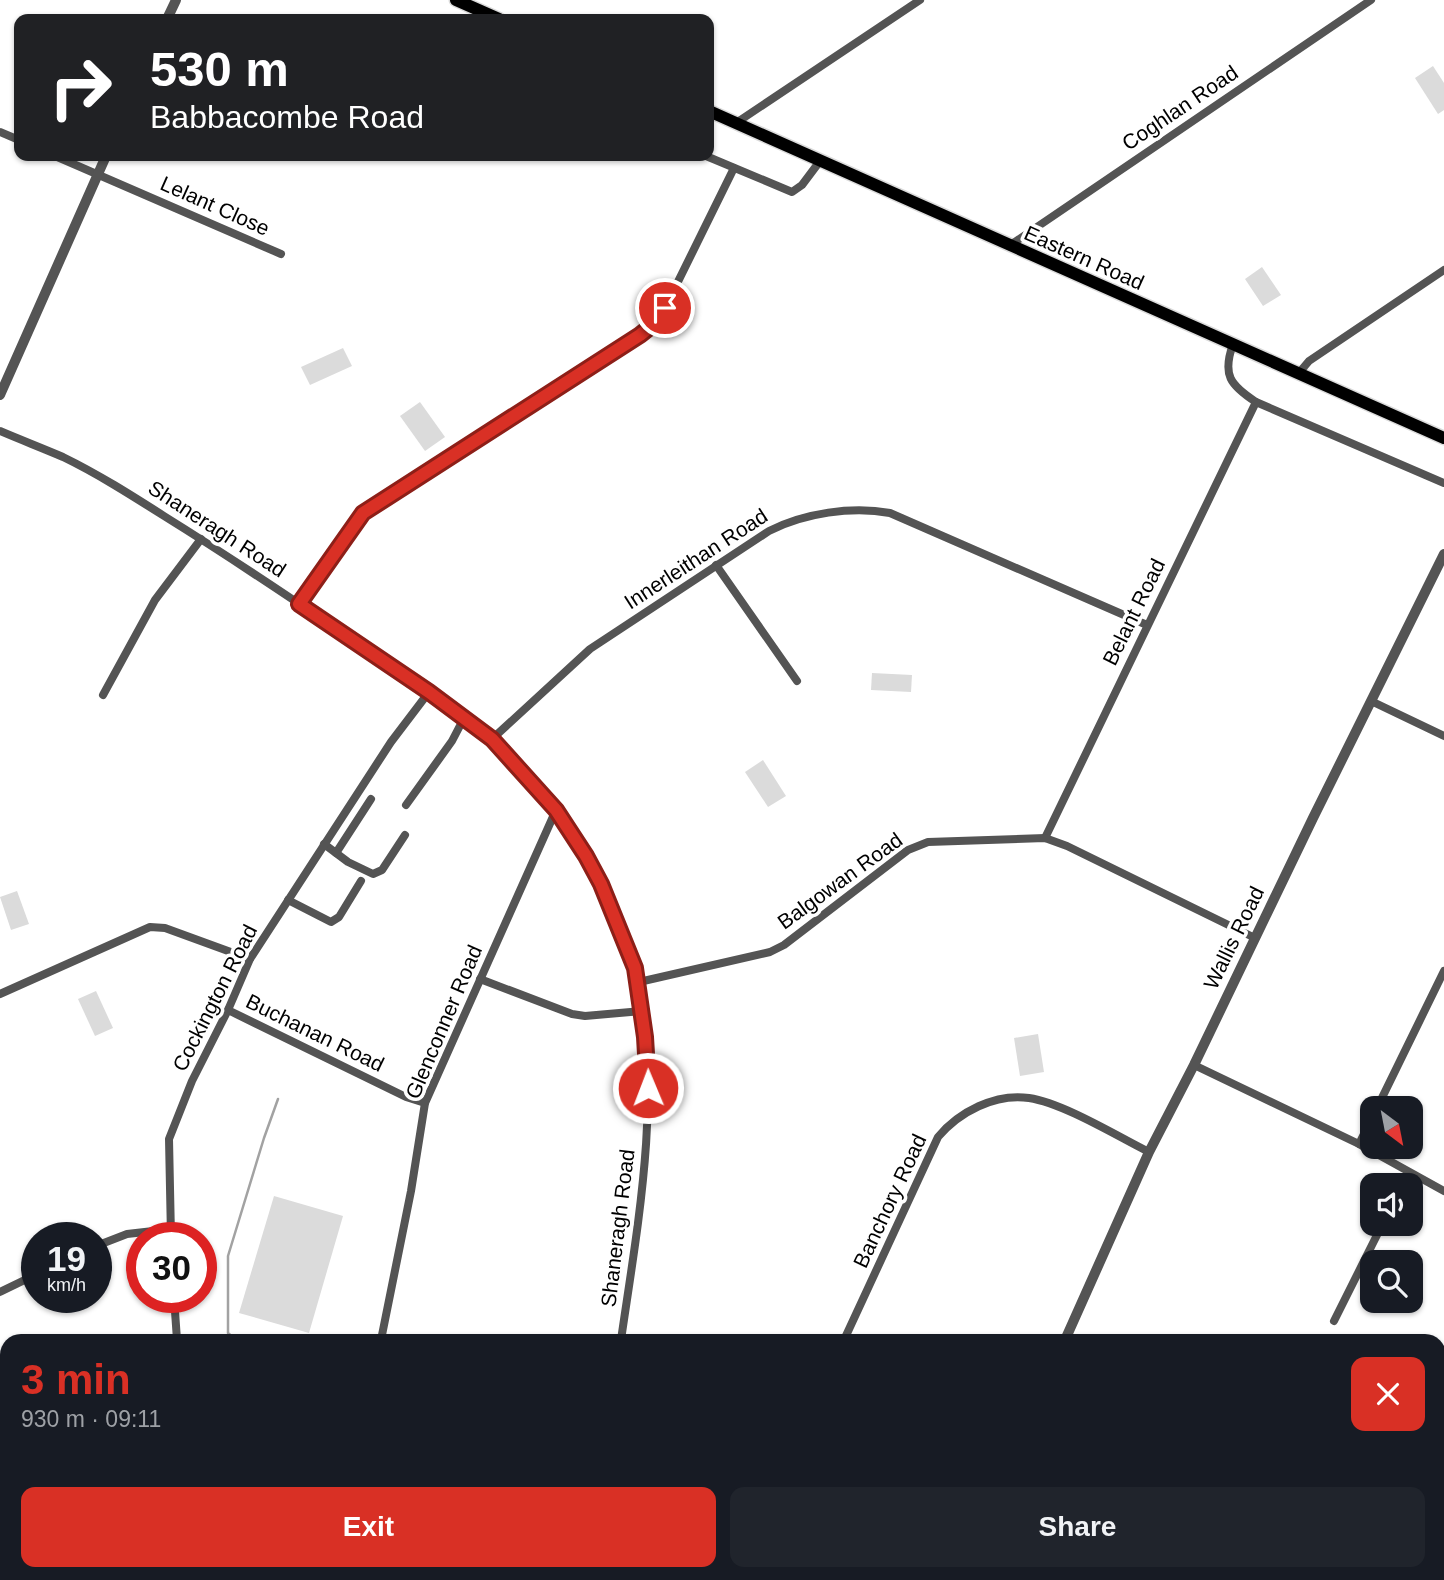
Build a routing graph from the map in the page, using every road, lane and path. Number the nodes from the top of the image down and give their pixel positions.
1 (920, 0) edge
2 (1371, 0) edge
3 (459, 1) edge
4 (488, 14) edge
5 (714, 113) edge
6 (736, 123) junction
7 (714, 159) edge
8 (67, 161) edge
9 (104, 161) edge
10 (820, 161) junction
11 (734, 168) junction
12 (97, 174) junction
13 (1009, 246) junction
14 (281, 254) dead end
15 (1444, 270) edge
16 (1233, 344) junction
17 (1298, 374) junction
18 (0, 395) edge
19 (1256, 402) junction
20 (0, 431) edge
21 (1444, 438) edge
22 (1444, 483) edge
23 (201, 539) junction
24 (1444, 554) edge
25 (716, 565) junction
26 (299, 604) junction
27 (1147, 625) junction
28 (797, 681) dead end
29 (429, 692) junction
30 (103, 695) dead end
31 (1371, 701) junction
32 (464, 718) junction
33 (1444, 736) edge
34 (492, 739) junction
35 (371, 799) dead end
36 (406, 805) dead end
37 (556, 810) junction
38 (405, 835) dead end
39 (1045, 838) junction
40 (324, 844) junction
41 (336, 853) junction
42 (361, 881) dead end
43 (288, 900) junction
44 (1255, 938) junction
45 (250, 959) junction
46 (1444, 971) edge
47 (480, 979) junction
48 (639, 982) junction
49 (0, 994) edge
50 (228, 1010) junction
51 (642, 1011) junction
52 (1194, 1065) junction
53 (1383, 1096) edge
54 (425, 1103) junction
55 (1359, 1144) joint
56 (1149, 1152) junction
57 (1409, 1173) edge
58 (1423, 1180) edge
59 (1444, 1191) edge
60 (171, 1222) edge
61 (1376, 1236) edge
62 (21, 1282) edge
63 (0, 1292) edge
64 (175, 1313) edge
65 (1334, 1321) dead end
66 (177, 1334) edge
67 (381, 1334) edge
68 (622, 1334) edge
69 (847, 1334) edge
70 (1068, 1334) edge

1 - 6 street
2 - 13 street, Coghlan Road
3 - 4 main road
5 - 6 main road, Eastern Road
6 - 10 main road, Eastern Road
7 - 11 street
8 - 12 street, Lelant Close
9 - 12 street
10 - 11 street
10 - 13 main road, Eastern Road
11 - 26 street
12 - 14 street, Lelant Close
12 - 18 street
13 - 16 main road, Eastern Road
15 - 17 street
16 - 17 main road, Eastern Road
16 - 19 street
17 - 21 main road, Eastern Road
19 - 22 street
19 - 27 street, Belant Road
20 - 23 street, Shaneragh Road
23 - 26 street, Shaneragh Road
23 - 30 street
24 - 31 street, Wallis Road
25 - 27 street, Innerleithan Road
25 - 28 street
25 - 34 street, Innerleithan Road
26 - 29 street, Shaneragh Road
27 - 39 street, Belant Road
29 - 32 street, Shaneragh Road
29 - 40 street, Cockington Road
31 - 33 street
31 - 44 street, Wallis Road
32 - 34 street, Shaneragh Road
32 - 36 street
34 - 37 street, Shaneragh Road
35 - 41 street
37 - 47 street, Glenconner Road
37 - 48 street, Shaneragh Road
38 - 41 street
39 - 44 street, Balgowan Road
39 - 48 street, Balgowan Road
40 - 41 street
40 - 43 street, Cockington Road
42 - 43 street
43 - 45 street, Cockington Road
44 - 52 street, Wallis Road
45 - 49 street
45 - 50 street, Cockington Road
46 - 53 street
47 - 51 street
47 - 54 street, Glenconner Road
48 - 51 street, Shaneragh Road
50 - 54 street, Buchanan Road
50 - 60 street, Cockington Road
51 - 68 street, Shaneragh Road
52 - 55 street
52 - 56 street, Wallis Road
54 - 67 street, Glenconner Road
55 - 57 street
56 - 69 street, Banchory Road
56 - 70 street, Wallis Road
58 - 59 street
61 - 65 street
62 - 63 street
64 - 66 street

